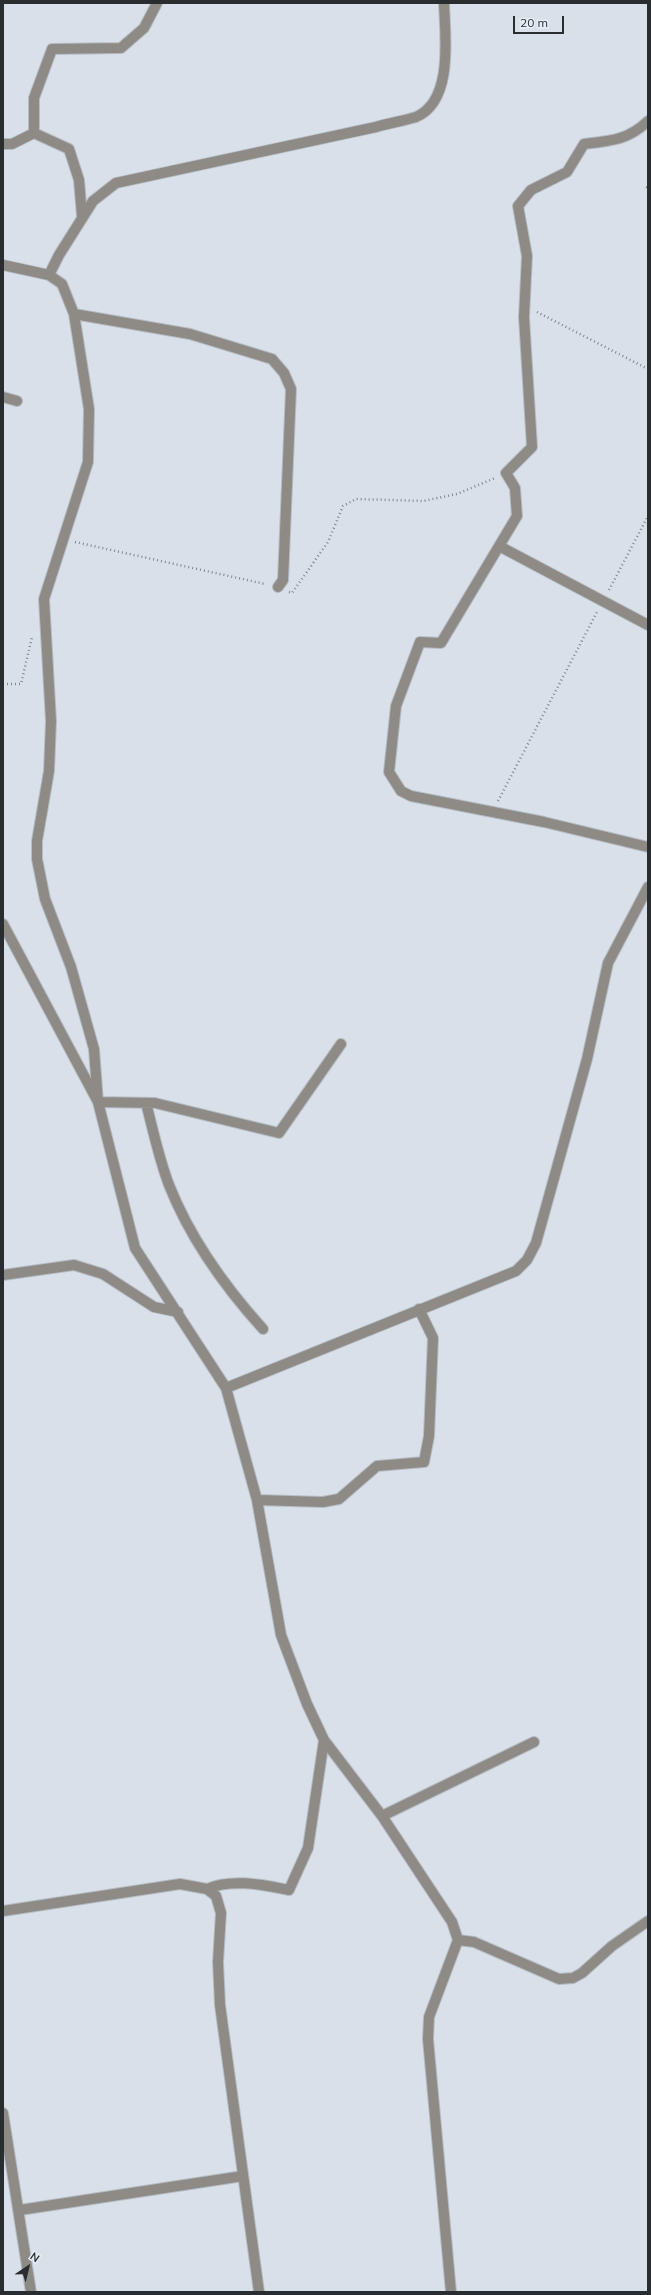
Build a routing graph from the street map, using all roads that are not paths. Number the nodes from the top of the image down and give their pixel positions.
1 (157, 3) edge
2 (444, 3) edge
3 (648, 121) edge
4 (34, 133) junction
5 (3, 144) edge
6 (82, 216) junction
7 (3, 265) edge
8 (49, 275) junction
9 (74, 314) junction
10 (3, 397) edge
11 (17, 401) dead end
12 (499, 546) junction
13 (278, 587) dead end
14 (648, 625) edge
15 (648, 847) edge
16 (648, 887) edge
17 (3, 924) edge
18 (341, 1044) dead end
19 (98, 1102) junction
20 (146, 1103) junction
21 (3, 1275) edge
22 (419, 1309) junction
23 (178, 1312) junction
24 (263, 1330) dead end
25 (226, 1388) junction
26 (257, 1500) junction
27 (324, 1740) junction
28 (534, 1742) dead end
29 (382, 1816) junction
30 (207, 1888) junction
31 (3, 1911) edge
32 (648, 1921) edge
33 (458, 1940) junction
34 (3, 2113) edge
35 (243, 2176) junction
36 (20, 2210) junction
37 (31, 2292) edge
38 (258, 2292) edge
39 (451, 2292) edge

1 - 4 street
2 - 6 street
3 - 12 street
4 - 5 street
4 - 6 street
6 - 8 street
7 - 8 street
8 - 9 street
9 - 13 street
9 - 19 street
10 - 11 street
12 - 14 street
12 - 15 street
16 - 22 street
17 - 19 street
18 - 20 street
19 - 20 street
19 - 23 street
20 - 24 street
21 - 23 street
22 - 25 street
22 - 26 street
23 - 25 street
25 - 26 street
26 - 27 street
27 - 29 street
27 - 30 street
28 - 29 street
29 - 33 street
30 - 31 street
30 - 35 street
32 - 33 street
33 - 39 street
34 - 36 street
35 - 36 street
35 - 38 street
36 - 37 street

